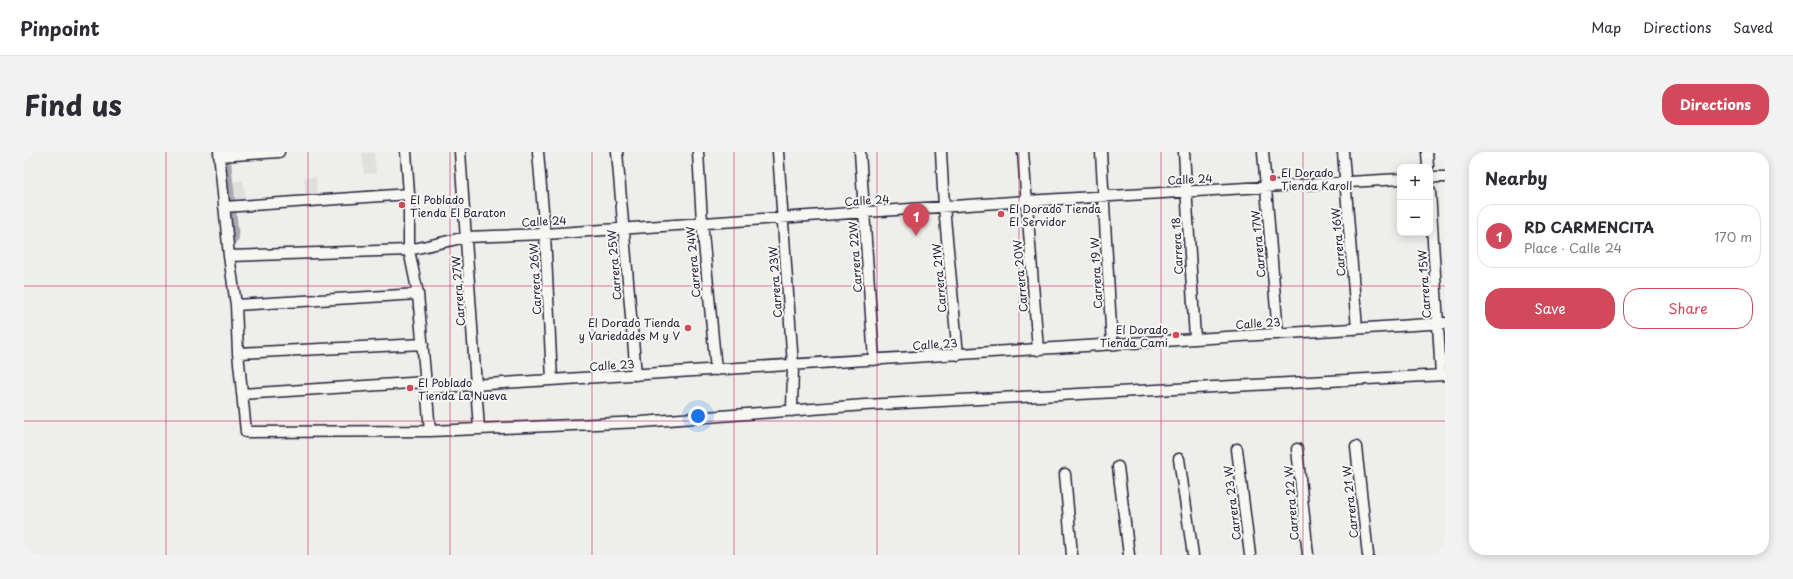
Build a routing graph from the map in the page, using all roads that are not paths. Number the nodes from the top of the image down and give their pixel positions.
1 (279, 152) edge
2 (406, 152) edge
3 (460, 152) edge
4 (538, 152) edge
5 (617, 152) edge
6 (698, 152) edge
7 (778, 152) edge
8 (860, 152) edge
9 (941, 152) edge
10 (1023, 152) edge
11 (1102, 152) edge
12 (1184, 152) edge
13 (1263, 152) edge
14 (1343, 152) edge
15 (1427, 152) edge
16 (219, 154) edge
17 (1428, 164) edge
18 (1433, 177) edge
19 (1445, 177) edge
20 (1397, 179) edge
21 (1345, 182) junction
22 (1265, 188) junction
23 (1186, 192) junction
24 (409, 194) junction
25 (1104, 197) junction
26 (1431, 200) edge
27 (1026, 201) junction
28 (944, 206) junction
29 (224, 207) junction
30 (864, 212) junction
31 (783, 218) junction
32 (702, 222) junction
33 (622, 229) junction
34 (545, 234) junction
35 (466, 237) junction
36 (409, 250) junction
37 (229, 256) junction
38 (418, 294) junction
39 (236, 305) junction
40 (1442, 324) edge
41 (1357, 329) junction
42 (1278, 334) junction
43 (1195, 339) junction
44 (423, 344) junction
45 (1112, 345) junction
46 (1038, 350) junction
47 (238, 353) junction
48 (958, 355) junction
49 (874, 360) junction
50 (793, 365) junction
51 (716, 370) junction
52 (636, 375) junction
53 (1443, 375) edge
54 (552, 380) junction
55 (426, 385) junction
56 (476, 385) junction
57 (242, 394) junction
58 (792, 411) junction
59 (479, 429) junction
60 (430, 431) junction
61 (1356, 447) dead end
62 (1238, 449) dead end
63 (1297, 449) dead end
64 (1179, 458) dead end
65 (1118, 467) dead end
66 (1065, 474) dead end
67 (1072, 555) edge
68 (1129, 555) edge
69 (1193, 555) edge
70 (1250, 555) edge
71 (1308, 555) edge
72 (1368, 555) edge

1 - 16 street
2 - 24 street
3 - 35 street, Carrera 27W
4 - 34 street, Carrera 26W
5 - 33 street, Carrera 25W
6 - 32 street, Carrera 24W
7 - 31 street, Carrera 23W
8 - 30 street, Carrera 22W
9 - 28 street, Carrera 21W
10 - 27 street, Carrera 20W
11 - 25 street, Carrera 19 W
12 - 23 street, Carrera 18
13 - 22 street, Carrera 17W
14 - 21 street, Carrera 16W
15 - 17 street
16 - 29 street
18 - 19 street
20 - 21 street, Calle 24
21 - 22 street, Calle 24
21 - 41 street, Carrera 16W
22 - 23 street, Calle 24
22 - 42 street, Carrera 17W
23 - 25 street, Calle 24
23 - 43 street, Carrera 18
24 - 29 street
24 - 36 street
25 - 27 street, Calle 24
25 - 45 street, Carrera 19 W
26 - 40 street, Carrera 15W
27 - 28 street, Calle 24
27 - 46 street, Carrera 20W
28 - 30 street, Calle 24
28 - 48 street, Carrera 21W
29 - 37 street
30 - 31 street, Calle 24
30 - 49 street, Carrera 22W
31 - 32 street, Calle 24
31 - 50 street, Carrera 23W
32 - 33 street, Calle 24
32 - 51 street, Carrera 24W
33 - 34 street, Calle 24
33 - 52 street, Carrera 25W
34 - 35 street, Calle 24
34 - 54 street, Carrera 26W
35 - 36 street, Calle 24
35 - 56 street, Carrera 27W
36 - 37 street, Calle 24
36 - 38 street
37 - 39 street
38 - 39 street
38 - 44 street
39 - 47 street
40 - 41 street, Calle 23
40 - 53 street, Carrera 15W
41 - 42 street, Calle 23
42 - 43 street, Calle 23
43 - 45 street, Calle 23
44 - 47 street
44 - 55 street
45 - 46 street, Calle 23
46 - 48 street, Calle 23
47 - 57 street
48 - 49 street, Calle 23
49 - 50 street, Calle 23
50 - 51 street, Calle 23
50 - 58 street, Carrera 23W
51 - 52 street, Calle 23
52 - 54 street, Calle 23
53 - 58 street
54 - 56 street, Calle 23
55 - 56 street, Calle 23
55 - 57 street, Calle 23
55 - 60 street
56 - 59 street, Carrera 27W
57 - 60 street
58 - 59 street
59 - 60 street
61 - 72 street, Carrera 21 W
62 - 70 street, Carrera 23 W
63 - 71 street, Carrera 22 W
64 - 69 street
65 - 68 street
66 - 67 street

